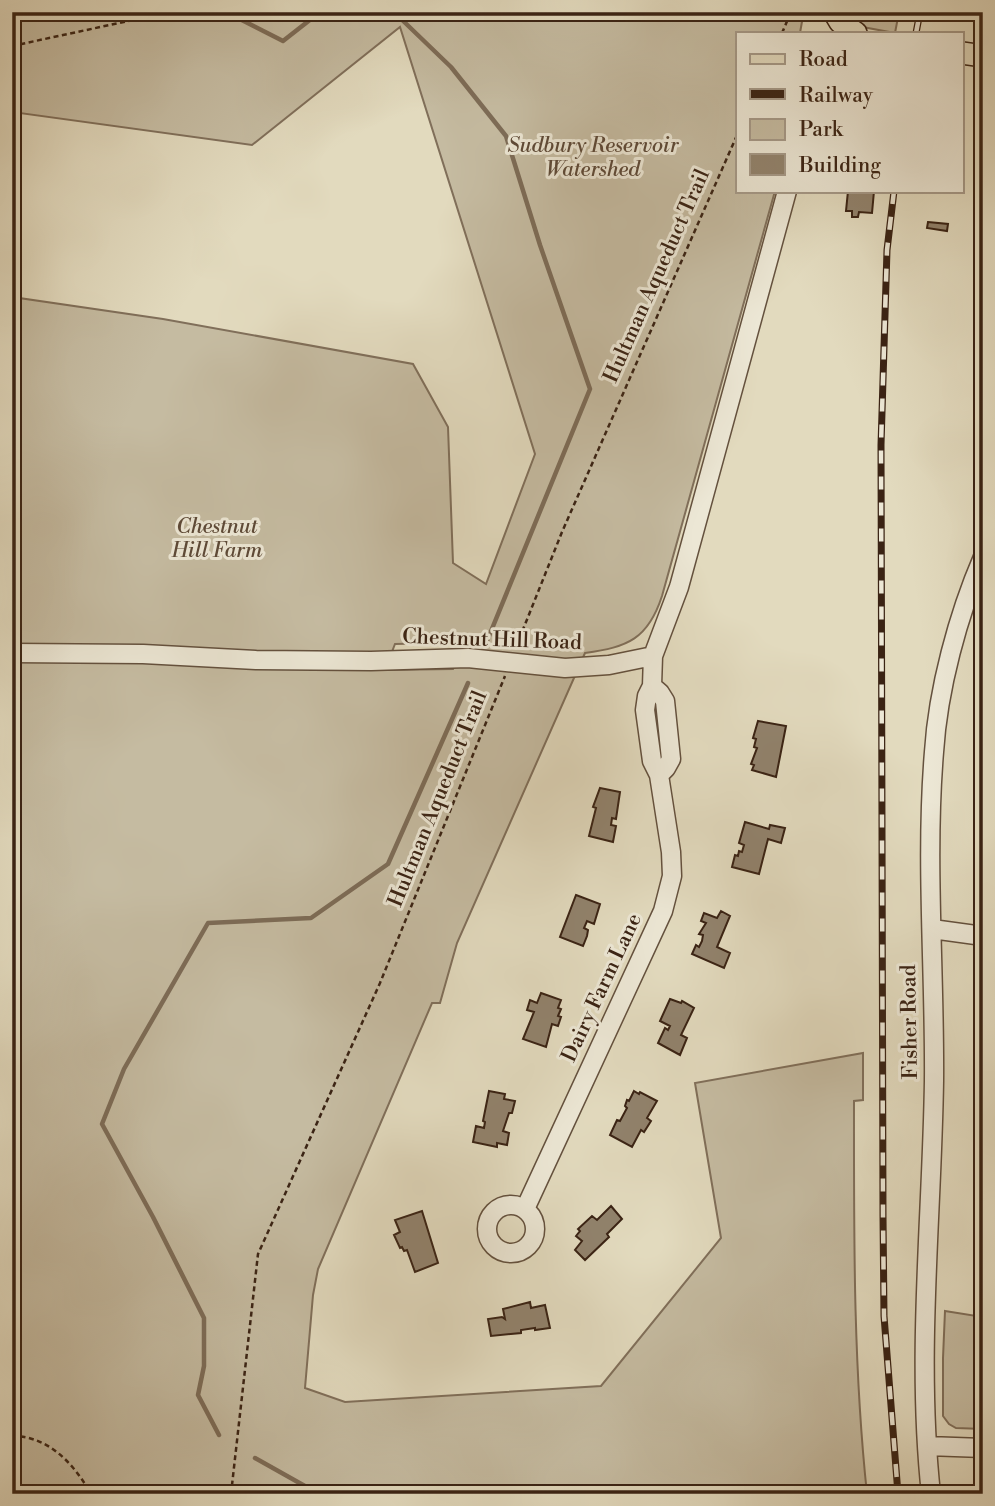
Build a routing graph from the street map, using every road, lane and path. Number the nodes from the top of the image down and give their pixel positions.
1 (170, 12) edge
2 (791, 12) edge
3 (782, 32) edge
4 (12, 46) edge
5 (964, 53) edge
6 (983, 55) edge
7 (736, 138) edge
8 (787, 192) edge
9 (983, 557) edge
10 (12, 653) edge
11 (653, 656) junction
12 (511, 662) junction
13 (932, 929) junction
14 (983, 936) edge
15 (524, 1209) dead end
16 (12, 1436) edge
17 (927, 1446) junction
18 (983, 1448) edge
19 (91, 1494) edge
20 (231, 1494) edge
21 (931, 1494) edge

1 - 4 path
2 - 3 path
5 - 6 main road
7 - 12 path, Hultman Aqueduct Trail
8 - 11 street
9 - 13 street, Fisher Road
10 - 12 street, Chestnut Hill Road
11 - 12 street, Chestnut Hill Road
11 - 15 street, Dairy Farm Lane
12 - 20 path, Hultman Aqueduct Trail
13 - 14 street
13 - 17 street, Fisher Road
16 - 19 path
17 - 18 street
17 - 21 street, Fisher Road

